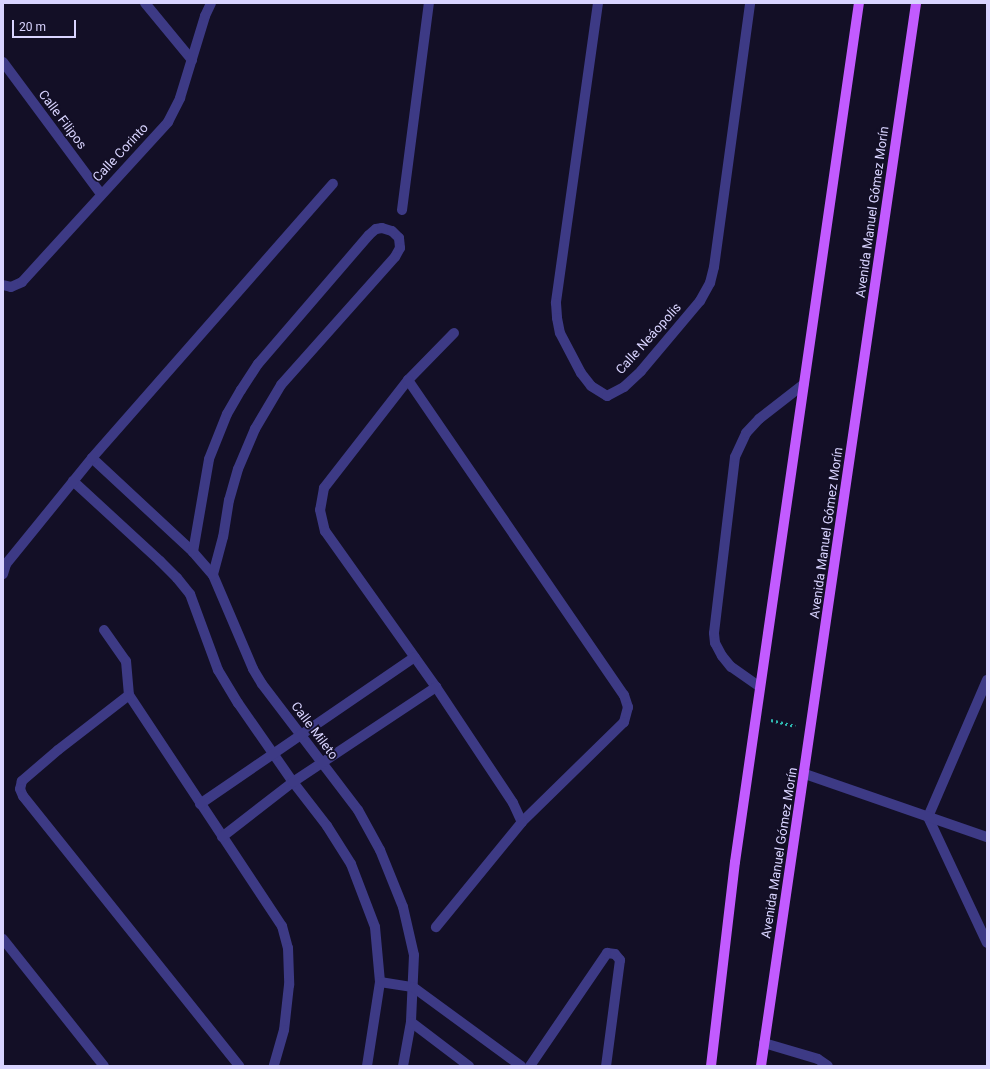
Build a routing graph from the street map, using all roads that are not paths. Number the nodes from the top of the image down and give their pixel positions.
1 (145, 3) edge
2 (211, 3) edge
3 (429, 3) edge
4 (598, 3) edge
5 (750, 3) edge
6 (859, 3) edge
7 (916, 3) edge
8 (192, 60) junction
9 (3, 62) edge
10 (333, 184) dead end
11 (101, 194) junction
12 (402, 210) dead end
13 (3, 285) edge
14 (454, 332) dead end
15 (408, 380) junction
16 (804, 384) junction
17 (92, 458) junction
18 (73, 481) junction
19 (193, 552) junction
20 (4, 566) edge
21 (213, 575) junction
22 (104, 630) dead end
23 (415, 657) junction
24 (987, 680) edge
25 (436, 687) junction
26 (760, 687) junction
27 (129, 695) junction
28 (302, 735) junction
29 (274, 755) junction
30 (322, 762) junction
31 (804, 774) junction
32 (293, 782) junction
33 (200, 804) junction
34 (928, 817) junction
35 (522, 822) junction
36 (222, 836) junction
37 (987, 837) edge
38 (436, 927) dead end
39 (3, 939) edge
40 (987, 943) edge
41 (380, 982) junction
42 (413, 987) junction
43 (411, 1022) junction
44 (764, 1043) junction
45 (104, 1066) edge
46 (239, 1066) edge
47 (274, 1066) edge
48 (367, 1066) edge
49 (403, 1066) edge
50 (469, 1066) edge
51 (521, 1066) edge
52 (530, 1066) edge
53 (606, 1066) edge
54 (711, 1066) edge
55 (761, 1066) edge
56 (828, 1066) edge

1 - 8 street
2 - 8 street, Calle Corinto
3 - 12 street
4 - 5 street, Calle Neáopolis
6 - 16 main road
7 - 31 main road, Avenida Manuel Gómez Morín
8 - 11 street, Calle Corinto
9 - 11 street, Calle Filipos
10 - 17 street
11 - 13 street, Calle Corinto
14 - 15 street
15 - 23 street
15 - 35 street
16 - 26 main road
16 - 26 street
17 - 18 street
17 - 19 street, Calle Mileto
18 - 20 street
18 - 29 street
19 - 21 street, Calle Mileto
19 - 21 street
21 - 28 street, Calle Mileto
22 - 27 street
23 - 25 street
23 - 28 street
24 - 34 street
25 - 30 street
25 - 35 street
26 - 54 main road
27 - 33 street
27 - 46 street
28 - 29 street
28 - 30 street, Calle Mileto
29 - 32 street
29 - 33 street
30 - 32 street
30 - 42 street, Calle Mileto
31 - 34 street
31 - 44 main road, Avenida Manuel Gómez Morín
32 - 36 street
32 - 41 street
33 - 36 street
34 - 37 street
34 - 40 street
35 - 38 street
36 - 47 street
39 - 45 street
41 - 42 street
41 - 48 street
42 - 43 street, Calle Mileto
42 - 51 street
43 - 49 street, Calle Mileto
43 - 50 street
44 - 55 main road, Avenida Manuel Gómez Morín
44 - 56 street
52 - 53 street

